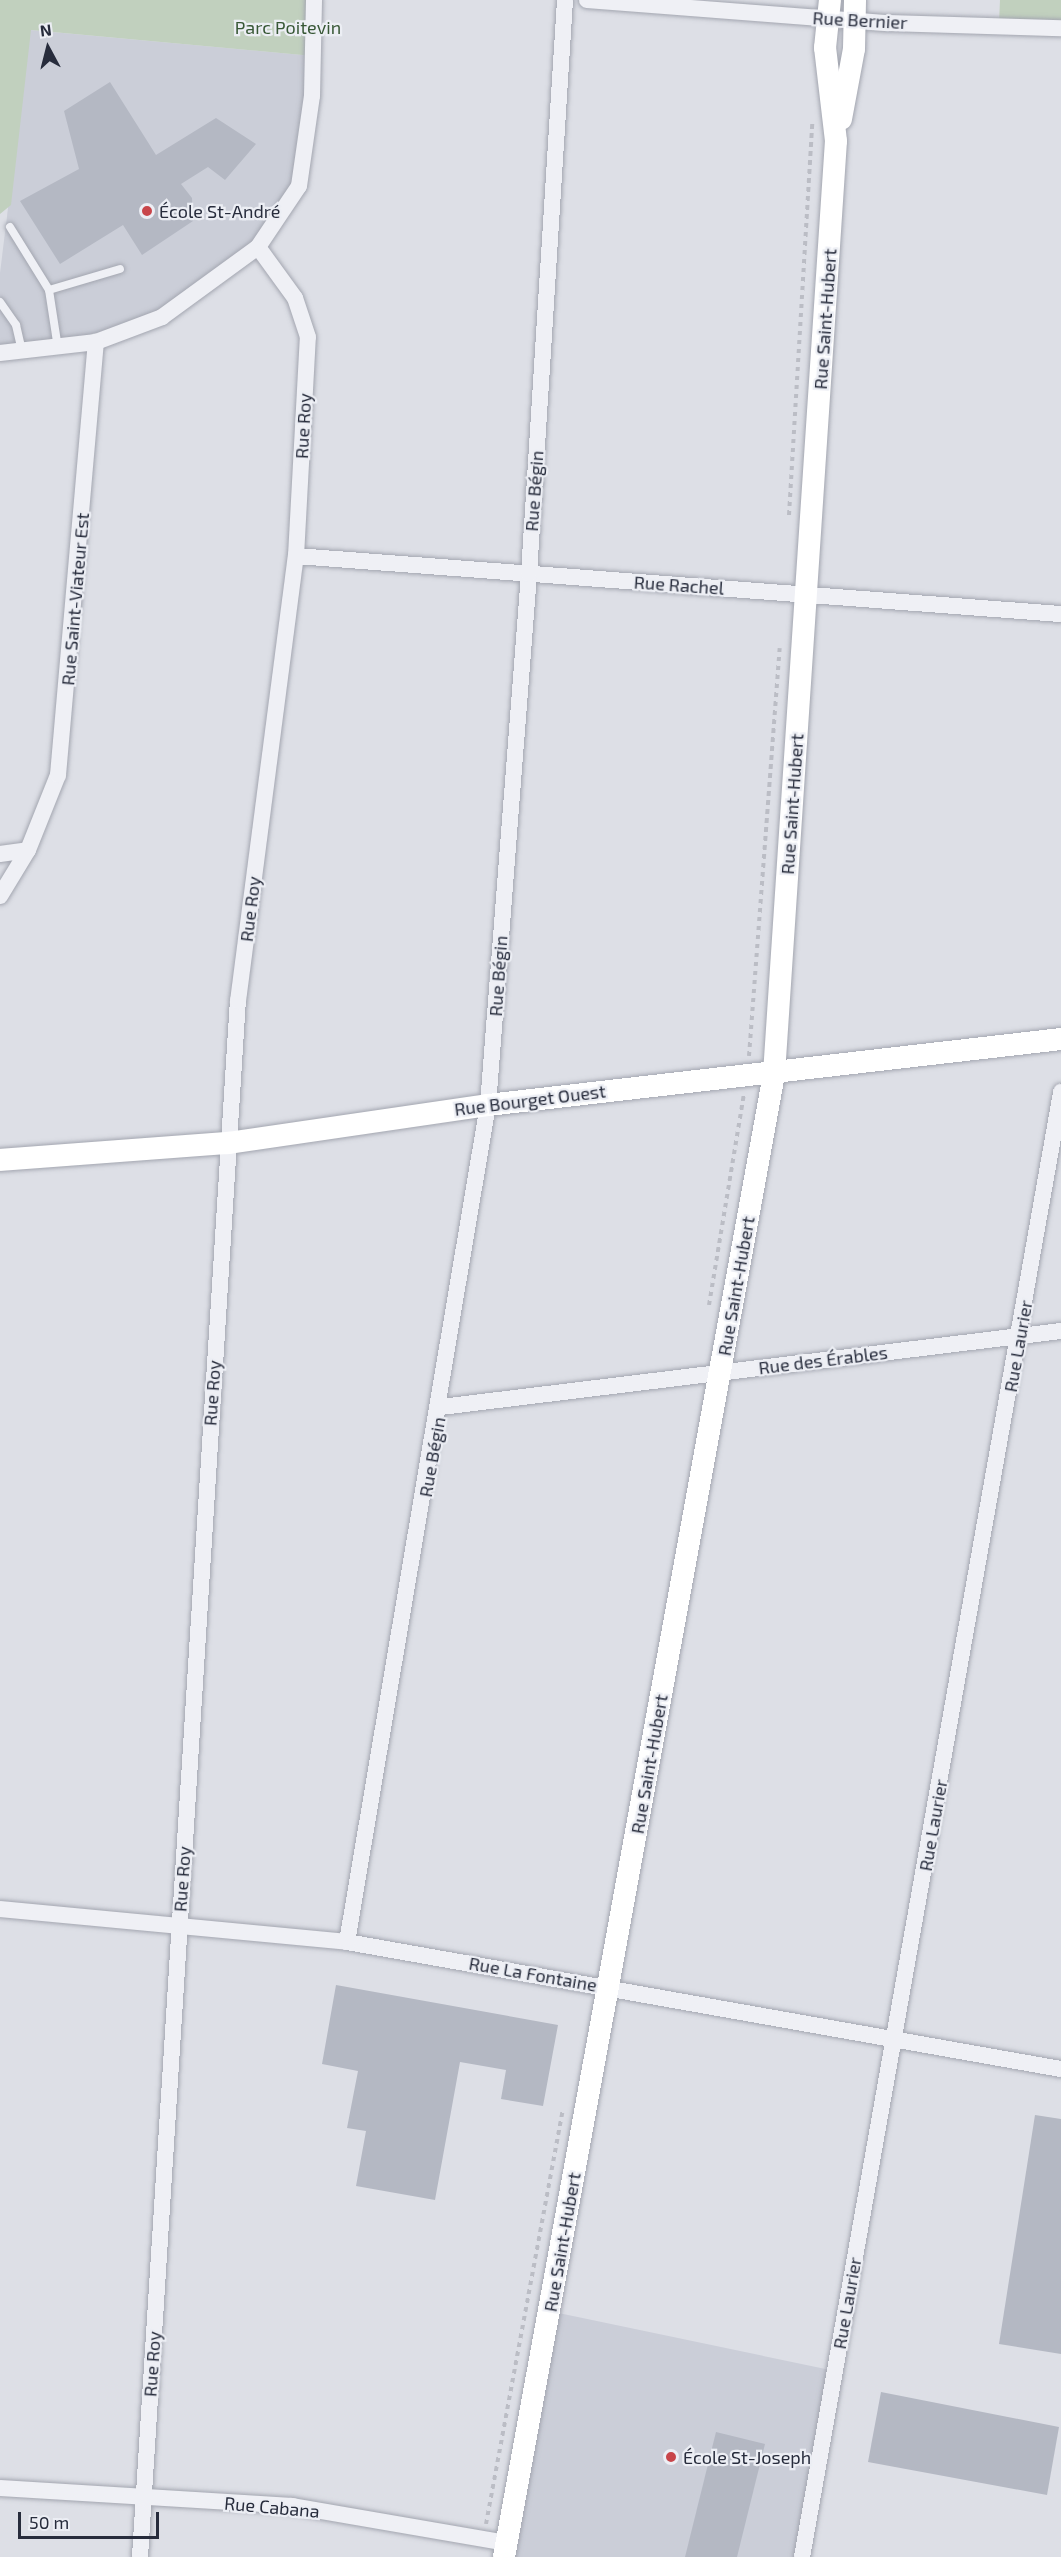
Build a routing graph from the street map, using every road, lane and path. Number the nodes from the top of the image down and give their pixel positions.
1 (314, 0) edge
2 (565, 0) edge
3 (587, 0) edge
4 (828, 9) edge
5 (855, 10) edge
6 (1061, 28) edge
7 (813, 112) dead end
8 (837, 141) junction
9 (10, 227) dead end
10 (258, 247) junction
11 (120, 269) dead end
12 (49, 290) junction
13 (0, 302) edge
14 (96, 342) junction
15 (58, 349) junction
16 (22, 352) junction
17 (0, 353) edge
18 (788, 523) dead end
19 (296, 556) junction
20 (529, 574) junction
21 (807, 595) junction
22 (1061, 614) edge
23 (780, 640) dead end
24 (28, 850) junction
25 (0, 854) edge
26 (0, 896) edge
27 (1061, 1039) edge
28 (774, 1074) junction
29 (747, 1076) junction
30 (1061, 1092) edge
31 (488, 1105) junction
32 (228, 1143) junction
33 (0, 1160) edge
34 (707, 1318) dead end
35 (1061, 1331) edge
36 (1021, 1336) junction
37 (721, 1373) junction
38 (441, 1407) junction
39 (0, 1910) edge
40 (180, 1922) junction
41 (347, 1942) junction
42 (608, 1988) junction
43 (894, 2042) junction
44 (1061, 2069) edge
45 (565, 2099) dead end
46 (0, 2488) edge
47 (144, 2498) junction
48 (483, 2539) junction
49 (505, 2550) edge
50 (140, 2557) edge
51 (802, 2557) edge

1 - 10 street
2 - 20 street, Rue Bégin
3 - 4 street, Rue Bernier
4 - 5 street, Rue Bernier
4 - 8 street, Rue Saint-Hubert
5 - 6 street, Rue Bernier
5 - 8 street
7 - 18 path, Rue Saint-Hubert
8 - 21 street, Rue Saint-Hubert
9 - 12 lane
10 - 14 street
10 - 19 street, Rue Roy
11 - 12 lane
12 - 15 lane
13 - 16 lane
14 - 15 street
14 - 24 street, Rue Saint-Viateur Est
15 - 16 street
16 - 17 street
19 - 20 street, Rue Rachel
19 - 32 street, Rue Roy
20 - 21 street, Rue Rachel
20 - 31 street, Rue Bégin
21 - 22 street, Rue Rachel
21 - 28 street, Rue Saint-Hubert
23 - 29 path, Rue Saint-Hubert
24 - 25 street
24 - 26 street, Rue Saint-Viateur Est
27 - 28 street, Rue Bourget Ouest
28 - 29 street, Rue Bourget Ouest
28 - 37 street, Rue Saint-Hubert
29 - 31 street, Rue Bourget Ouest
29 - 34 path, Rue Saint-Hubert
30 - 36 street, Rue Laurier
31 - 32 street, Rue Bourget Ouest
31 - 38 street, Rue Bégin
32 - 33 street, Rue Bourget Ouest
32 - 40 street, Rue Roy
35 - 36 street, Rue des Érables
36 - 37 street, Rue des Érables
36 - 43 street, Rue Laurier
37 - 38 street, Rue des Érables
37 - 42 street, Rue Saint-Hubert
38 - 41 street, Rue Bégin
39 - 40 street, Rue La Fontaine
40 - 41 street, Rue La Fontaine
40 - 47 street, Rue Roy
41 - 42 street, Rue La Fontaine
42 - 43 street, Rue La Fontaine
42 - 49 street, Rue Saint-Hubert
43 - 44 street, Rue La Fontaine
43 - 51 street, Rue Laurier
45 - 48 path, Rue Saint-Hubert
46 - 47 street, Rue Cabana
47 - 48 street, Rue Cabana
47 - 50 street, Rue Roy
48 - 49 street, Rue Cabana

